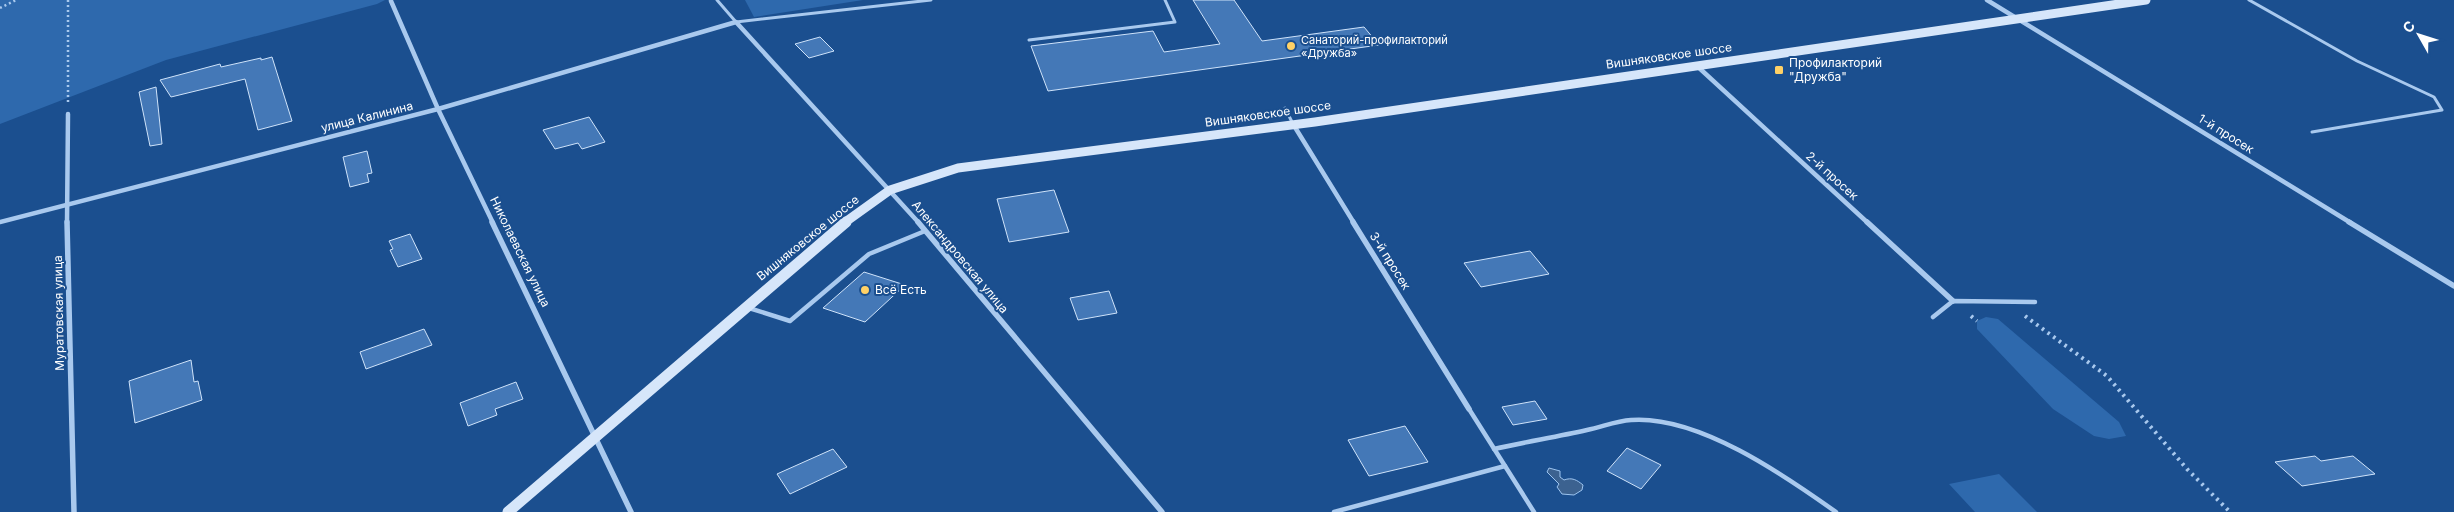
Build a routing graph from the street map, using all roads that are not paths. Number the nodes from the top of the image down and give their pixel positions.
1 (717, 0) edge
2 (931, 0) edge
3 (1165, 0) edge
4 (1987, 0) edge
5 (2146, 0) edge
6 (2250, 0) edge
7 (391, 1) edge
8 (2020, 18) junction
9 (736, 22) junction
10 (1029, 40) dead end
11 (1697, 66) junction
12 (1285, 108) dead end
13 (438, 109) junction
14 (68, 114) road end
15 (1293, 124) junction
16 (2312, 132) dead end
17 (890, 190) junction
18 (67, 205) junction
19 (0, 222) edge
20 (925, 231) junction
21 (2454, 286) edge
22 (1953, 301) junction
23 (2035, 302) dead end
24 (746, 307) junction
25 (1933, 317) dead end
26 (1469, 409) joint
27 (596, 437) junction
28 (1494, 449) junction
29 (1505, 466) junction
30 (74, 512) edge
31 (508, 512) edge
32 (631, 512) edge
33 (1162, 512) edge
34 (1334, 512) edge
35 (1534, 512) edge
36 (1836, 512) edge

1 - 9 lane
2 - 9 lane
3 - 10 lane
4 - 8 street, 1-й просек
5 - 8 street, Вишняковское шоссе
6 - 16 lane
7 - 13 street, Николаевская улица
8 - 11 street, Вишняковское шоссе
8 - 21 street, 1-й просек
9 - 13 street, улица Калинина
9 - 17 street, Александровская улица
11 - 15 street, Вишняковское шоссе
11 - 22 street, 2-й просек
12 - 15 lane
13 - 18 street, улица Калинина
13 - 27 street, Николаевская улица
14 - 18 street, Муратовская улица
15 - 17 street, Вишняковское шоссе
15 - 26 street, 3-й просек
17 - 20 street, Александровская улица
17 - 24 street, Вишняковское шоссе
18 - 19 street, улица Калинина
18 - 30 street, Муратовская улица
20 - 24 lane
20 - 33 street, Александровская улица
22 - 23 lane
22 - 25 lane
24 - 27 street, Вишняковское шоссе
26 - 28 lane
27 - 31 street, Вишняковское шоссе
27 - 32 street, Николаевская улица
28 - 29 lane
28 - 36 lane
29 - 34 lane
29 - 35 lane

